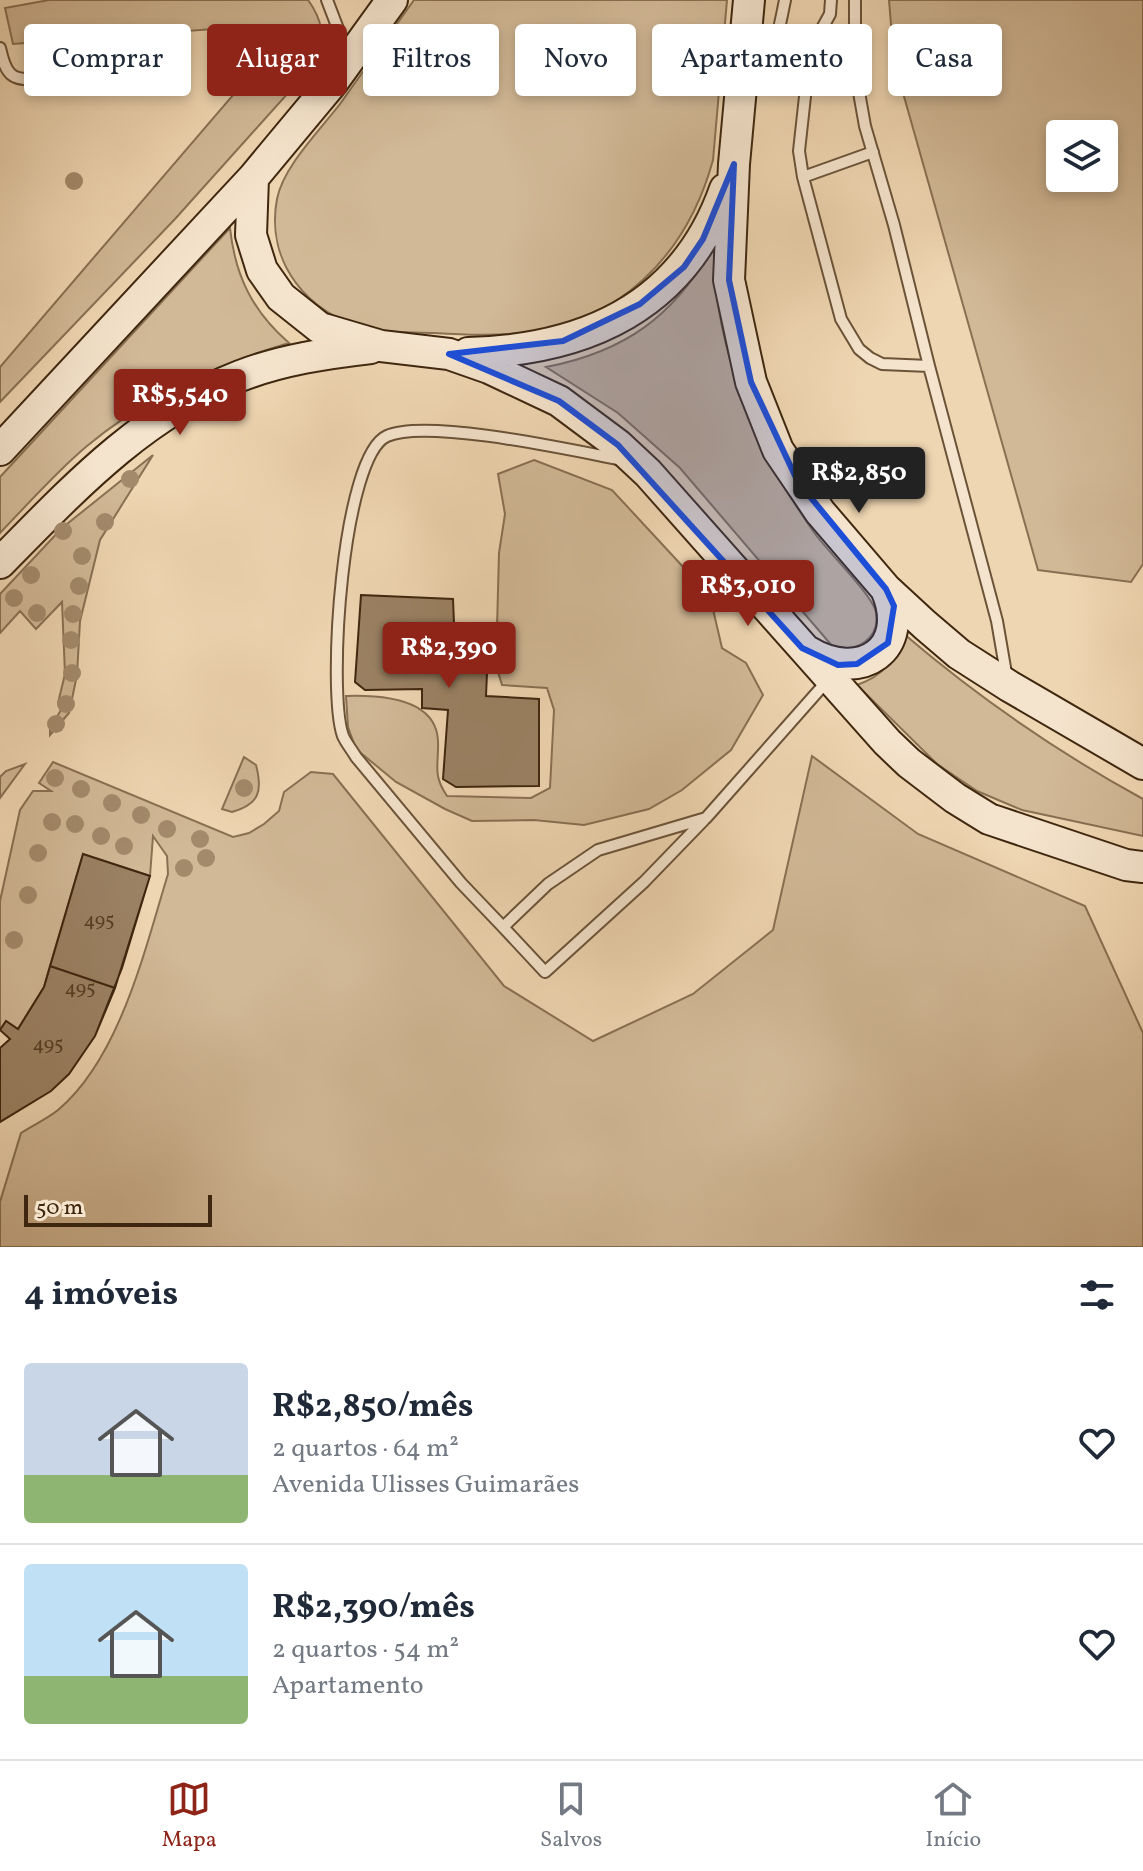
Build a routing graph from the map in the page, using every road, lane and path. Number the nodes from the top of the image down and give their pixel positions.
1 (327, 0) edge
2 (392, 0) edge
3 (749, 0) edge
4 (785, 0) edge
5 (831, 0) edge
6 (855, 0) edge
7 (336, 24) edge
8 (0, 48) edge
9 (347, 63) edge
10 (24, 80) edge
11 (320, 96) edge
12 (741, 100) junction
13 (873, 152) junction
14 (734, 164) junction
15 (803, 177) junction
16 (253, 178) junction
17 (381, 346) junction
18 (449, 354) junction
19 (929, 366) junction
20 (0, 450) edge
21 (638, 463) junction
22 (0, 563) edge
23 (886, 589) junction
24 (802, 648) junction
25 (830, 678) junction
26 (1009, 686) junction
27 (1143, 764) edge
28 (706, 818) junction
29 (1137, 866) edge
30 (503, 927) junction

1 - 7 lane
2 - 9 main road
3 - 12 main road
4 - 12 lane
5 - 15 lane
6 - 13 lane
8 - 10 lane
11 - 16 main road
12 - 14 main road
13 - 15 lane
13 - 19 lane
14 - 18 main road
14 - 23 main road
15 - 19 lane
16 - 17 main road
16 - 20 main road
17 - 18 main road
17 - 22 main road
18 - 21 main road
19 - 26 lane
21 - 24 main road
21 - 30 lane
23 - 24 main road
23 - 26 main road
24 - 25 main road
25 - 28 lane
25 - 29 main road
26 - 27 main road
28 - 30 lane
28 - 30 lane

